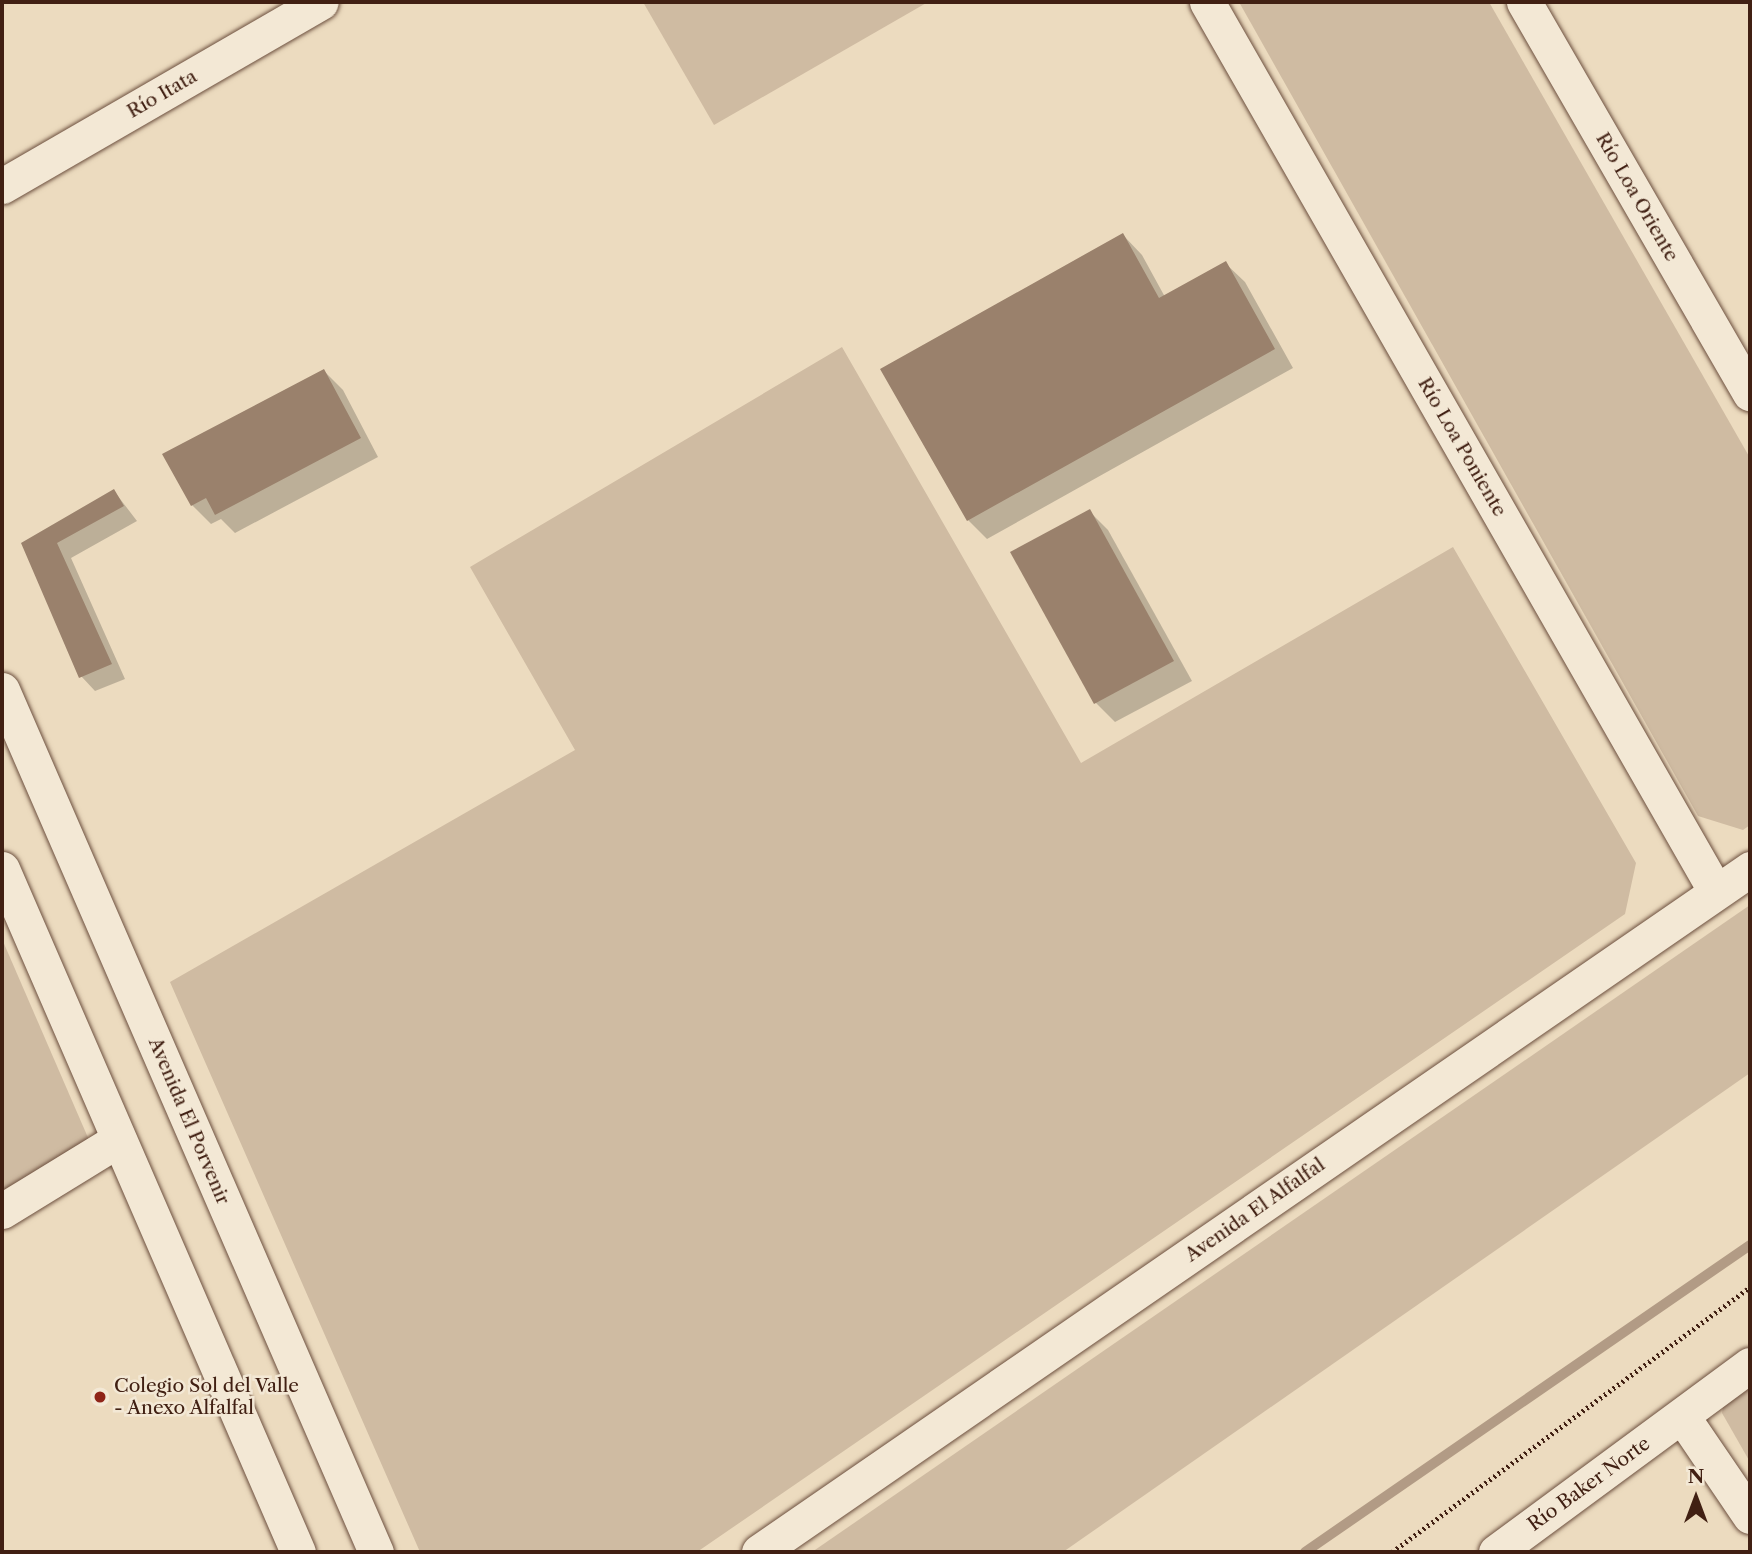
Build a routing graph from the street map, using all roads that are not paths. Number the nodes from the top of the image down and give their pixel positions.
1 (321, 2) edge
2 (1208, 2) edge
3 (1524, 2) edge
4 (2, 186) edge
5 (1750, 393) edge
6 (2, 690) edge
7 (2, 869) edge
8 (1750, 869) edge
9 (1716, 892) junction
10 (118, 1140) junction
11 (2, 1211) edge
12 (1750, 1365) edge
13 (1682, 1416) junction
14 (1750, 1516) edge
15 (298, 1552) edge
16 (376, 1552) edge
17 (759, 1552) edge
18 (1496, 1552) edge

1 - 4 street, Río Itata
2 - 9 street, Río Loa Poniente
3 - 5 street, Río Loa Oriente
6 - 16 street, Avenida El Porvenir
7 - 10 street
8 - 9 street, Avenida El Alfalfal
9 - 17 street, Avenida El Alfalfal
10 - 11 street
10 - 15 street
12 - 13 street, Río Baker Norte
13 - 14 street
13 - 18 street, Río Baker Norte

